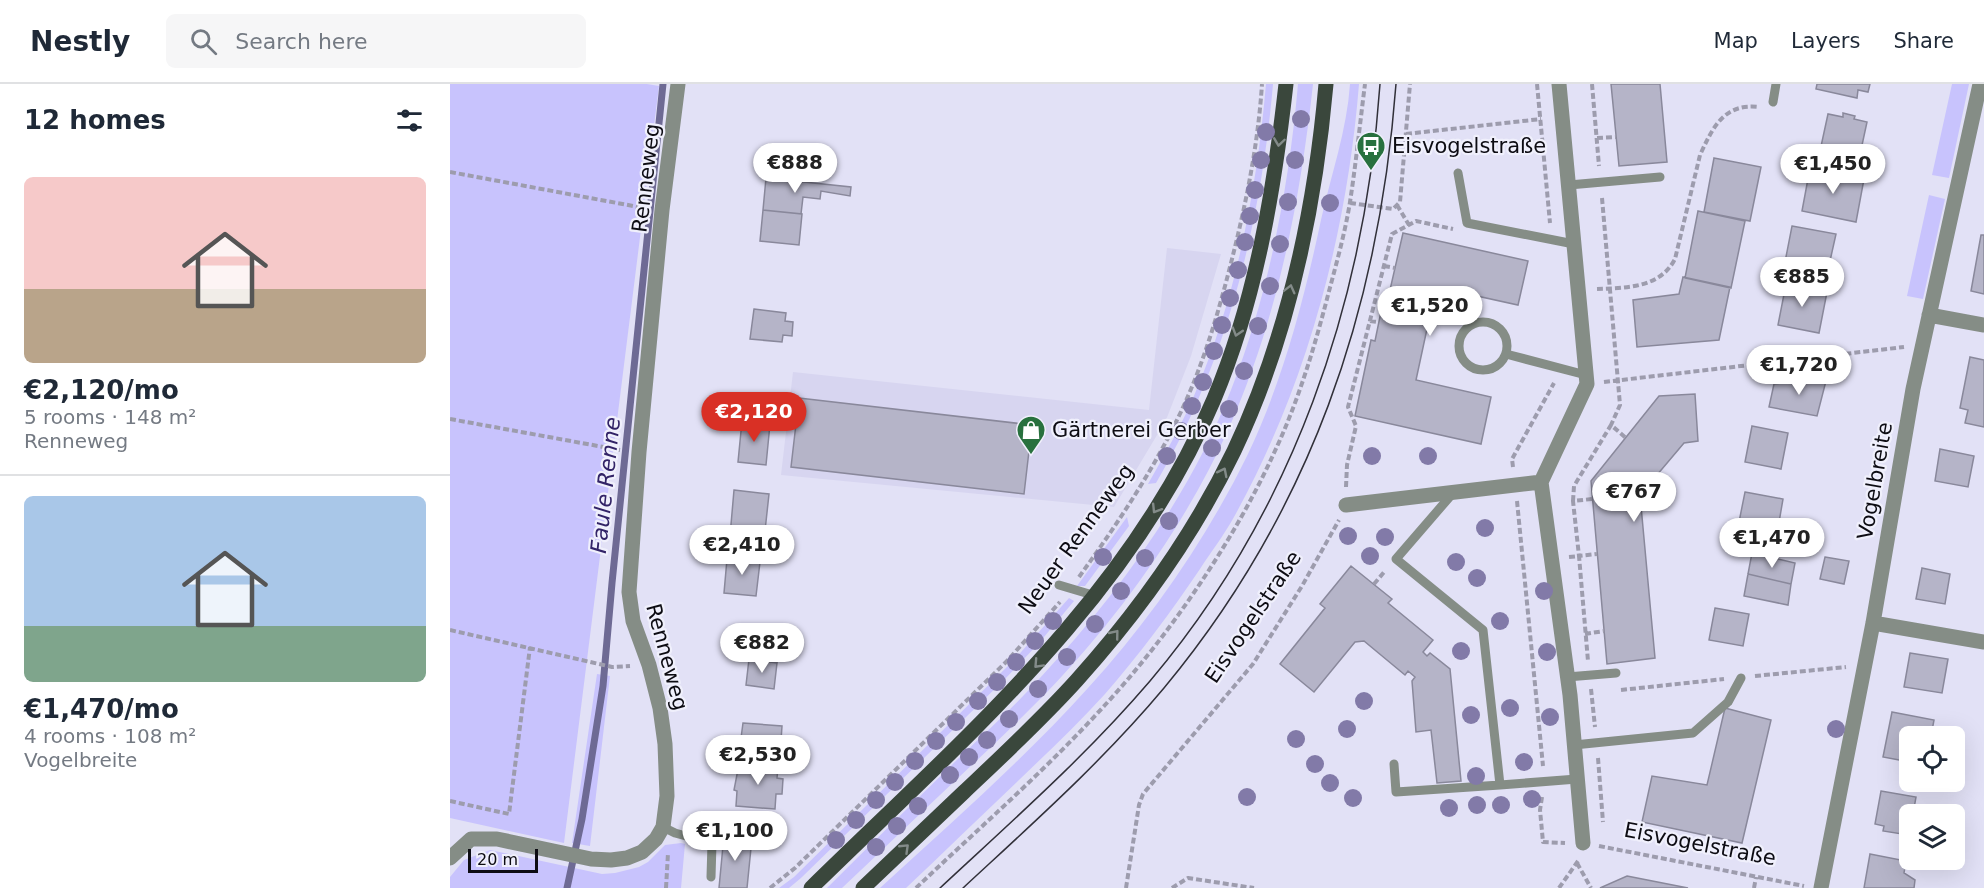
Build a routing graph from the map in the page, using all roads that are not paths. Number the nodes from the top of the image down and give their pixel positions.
1 (678, 84) edge
2 (1286, 84) edge
3 (1326, 84) edge
4 (1559, 84) edge
5 (1776, 84) edge
6 (1980, 84) edge
7 (1773, 102) road end
8 (1458, 173) dead end
9 (1660, 177) dead end
10 (1569, 185) junction
11 (1574, 244) junction
12 (1929, 315) junction
13 (1984, 325) edge
14 (1506, 354) junction
15 (1586, 380) junction
16 (1541, 482) junction
17 (1453, 492) junction
18 (1346, 505) road end
19 (1059, 585) dead end
20 (1096, 596) junction
21 (1873, 623) junction
22 (1984, 642) edge
23 (1616, 673) dead end
24 (1567, 677) junction
25 (1741, 678) road end
26 (1574, 745) junction
27 (1394, 764) dead end
28 (1577, 779) junction
29 (1500, 785) junction
30 (663, 827) junction
31 (1583, 843) road end
32 (450, 858) edge
33 (711, 877) dead end
34 (1815, 887) edge
35 (811, 888) edge
36 (863, 888) edge

1 - 30 street, Renneweg
2 -> 20 main road
36 -> 3 main road
4 - 10 street
5 - 7 lane
6 - 12 street, Vogelbreite
8 - 11 lane
9 - 10 lane
10 - 11 street
11 - 15 street
12 - 13 street
12 - 21 street, Vogelbreite
14 - 14 lane
14 - 15 lane
15 - 16 street
16 - 17 street
16 - 24 street
17 - 18 street
17 - 29 lane
19 - 20 lane
20 -> 35 main road
21 - 22 street
21 - 34 street, Vogelbreite
23 - 24 lane
24 - 26 street
25 - 26 lane
26 - 28 street
27 - 29 lane
28 - 29 lane
28 - 31 street
30 - 32 street
30 - 33 lane

